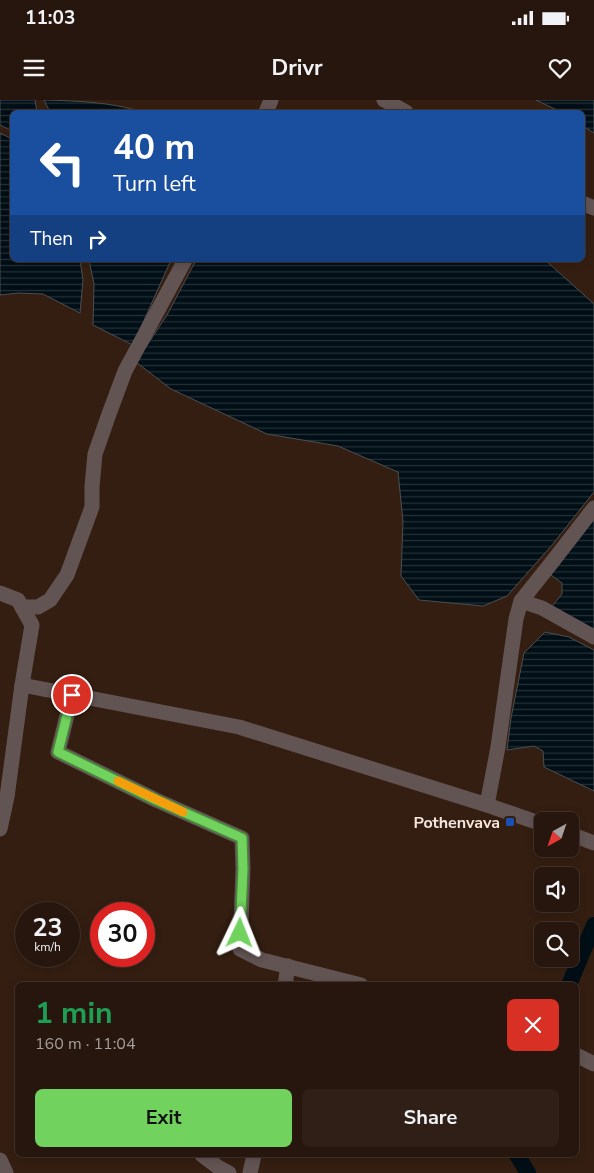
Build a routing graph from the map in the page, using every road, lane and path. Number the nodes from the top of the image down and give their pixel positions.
1 (384, 100) edge
2 (402, 110) edge
3 (184, 262) edge
4 (594, 508) edge
5 (0, 593) edge
6 (521, 601) junction
7 (22, 607) junction
8 (594, 637) edge
9 (22, 685) junction
10 (72, 695) junction
11 (487, 805) junction
12 (534, 821) edge
13 (0, 828) edge
14 (579, 837) edge
15 (594, 843) edge
16 (288, 966) junction
17 (285, 982) edge
18 (349, 982) edge
19 (579, 1056) edge
20 (594, 1064) edge
21 (205, 1157) edge
22 (254, 1157) edge
23 (0, 1161) edge
24 (6, 1173) edge
25 (229, 1173) edge
26 (250, 1173) edge

1 - 2 street
3 - 7 street
4 - 6 street
5 - 7 street
6 - 8 street
6 - 11 street
7 - 9 street
9 - 10 street
9 - 13 street
10 - 11 street
10 - 16 street
11 - 12 street
14 - 15 street
16 - 17 street
16 - 18 street
19 - 20 street
21 - 25 street
22 - 26 street
23 - 24 street

